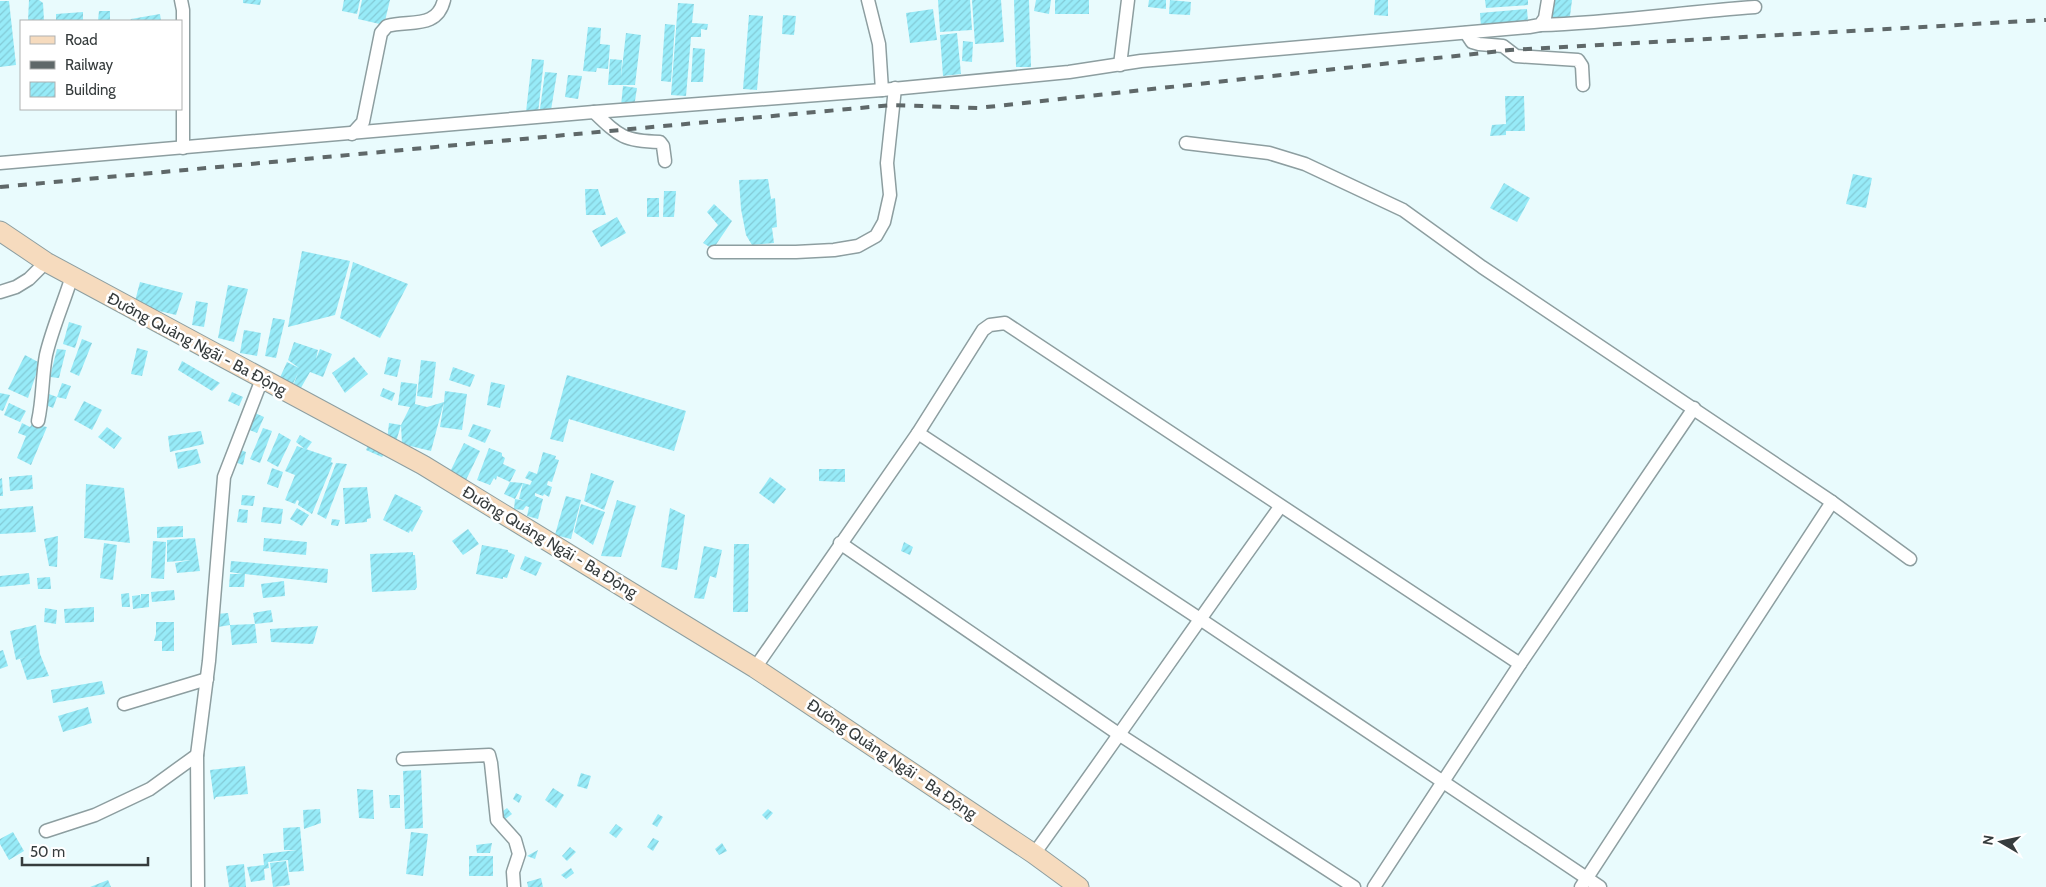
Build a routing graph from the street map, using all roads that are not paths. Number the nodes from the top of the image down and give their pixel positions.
1 (181, 0) edge
2 (444, 0) edge
3 (868, 0) edge
4 (1128, 0) edge
5 (1548, 0) edge
6 (1755, 7) dead end
7 (1540, 25) junction
8 (1466, 33) junction
9 (1120, 65) junction
10 (1583, 85) dead end
11 (889, 89) junction
12 (594, 112) junction
13 (352, 134) junction
14 (1186, 144) dead end
15 (183, 148) junction
16 (665, 161) dead end
17 (0, 163) edge
18 (0, 232) edge
19 (714, 252) dead end
20 (46, 262) junction
21 (72, 276) junction
22 (1, 290) edge
23 (262, 379) junction
24 (1694, 408) junction
25 (38, 421) dead end
26 (918, 433) junction
27 (1832, 502) junction
28 (1280, 507) junction
29 (840, 543) junction
30 (1910, 559) dead end
31 (1200, 619) junction
32 (1520, 664) junction
33 (755, 668) junction
34 (207, 679) junction
35 (124, 704) dead end
36 (1120, 735) junction
37 (197, 755) junction
38 (403, 759) dead end
39 (1443, 783) junction
40 (46, 831) dead end
41 (1034, 854) junction
42 (1584, 882) edge
43 (198, 887) edge
44 (514, 887) edge
45 (1079, 887) edge
46 (1354, 887) edge
47 (1374, 887) edge
48 (1600, 887) edge

1 - 15 street
2 - 13 street
3 - 11 street
4 - 9 street
5 - 7 street
6 - 7 street
7 - 8 street
8 - 9 street
8 - 10 street
9 - 11 street
11 - 12 street
11 - 19 street
12 - 13 street
12 - 16 street
13 - 15 street
14 - 24 street
15 - 17 street
18 - 20 main road, Đường Quảng Ngãi - Ba Động
20 - 21 main road, Đường Quảng Ngãi - Ba Động
20 - 22 street
21 - 23 main road, Đường Quảng Ngãi - Ba Động
21 - 25 street
23 - 33 main road, Đường Quảng Ngãi - Ba Động
23 - 34 street
24 - 27 street
24 - 32 street
26 - 28 street
26 - 29 street
26 - 31 street
27 - 30 street
27 - 42 street
28 - 31 street
28 - 32 street
29 - 33 street
29 - 36 street
31 - 36 street
31 - 39 street
32 - 39 street
33 - 41 main road, Đường Quảng Ngãi - Ba Động
34 - 35 street
34 - 37 street
36 - 41 street
36 - 46 street
37 - 40 street
37 - 43 street
38 - 44 street
39 - 42 street
39 - 47 street
41 - 45 main road, Đường Quảng Ngãi - Ba Động
42 - 48 street

